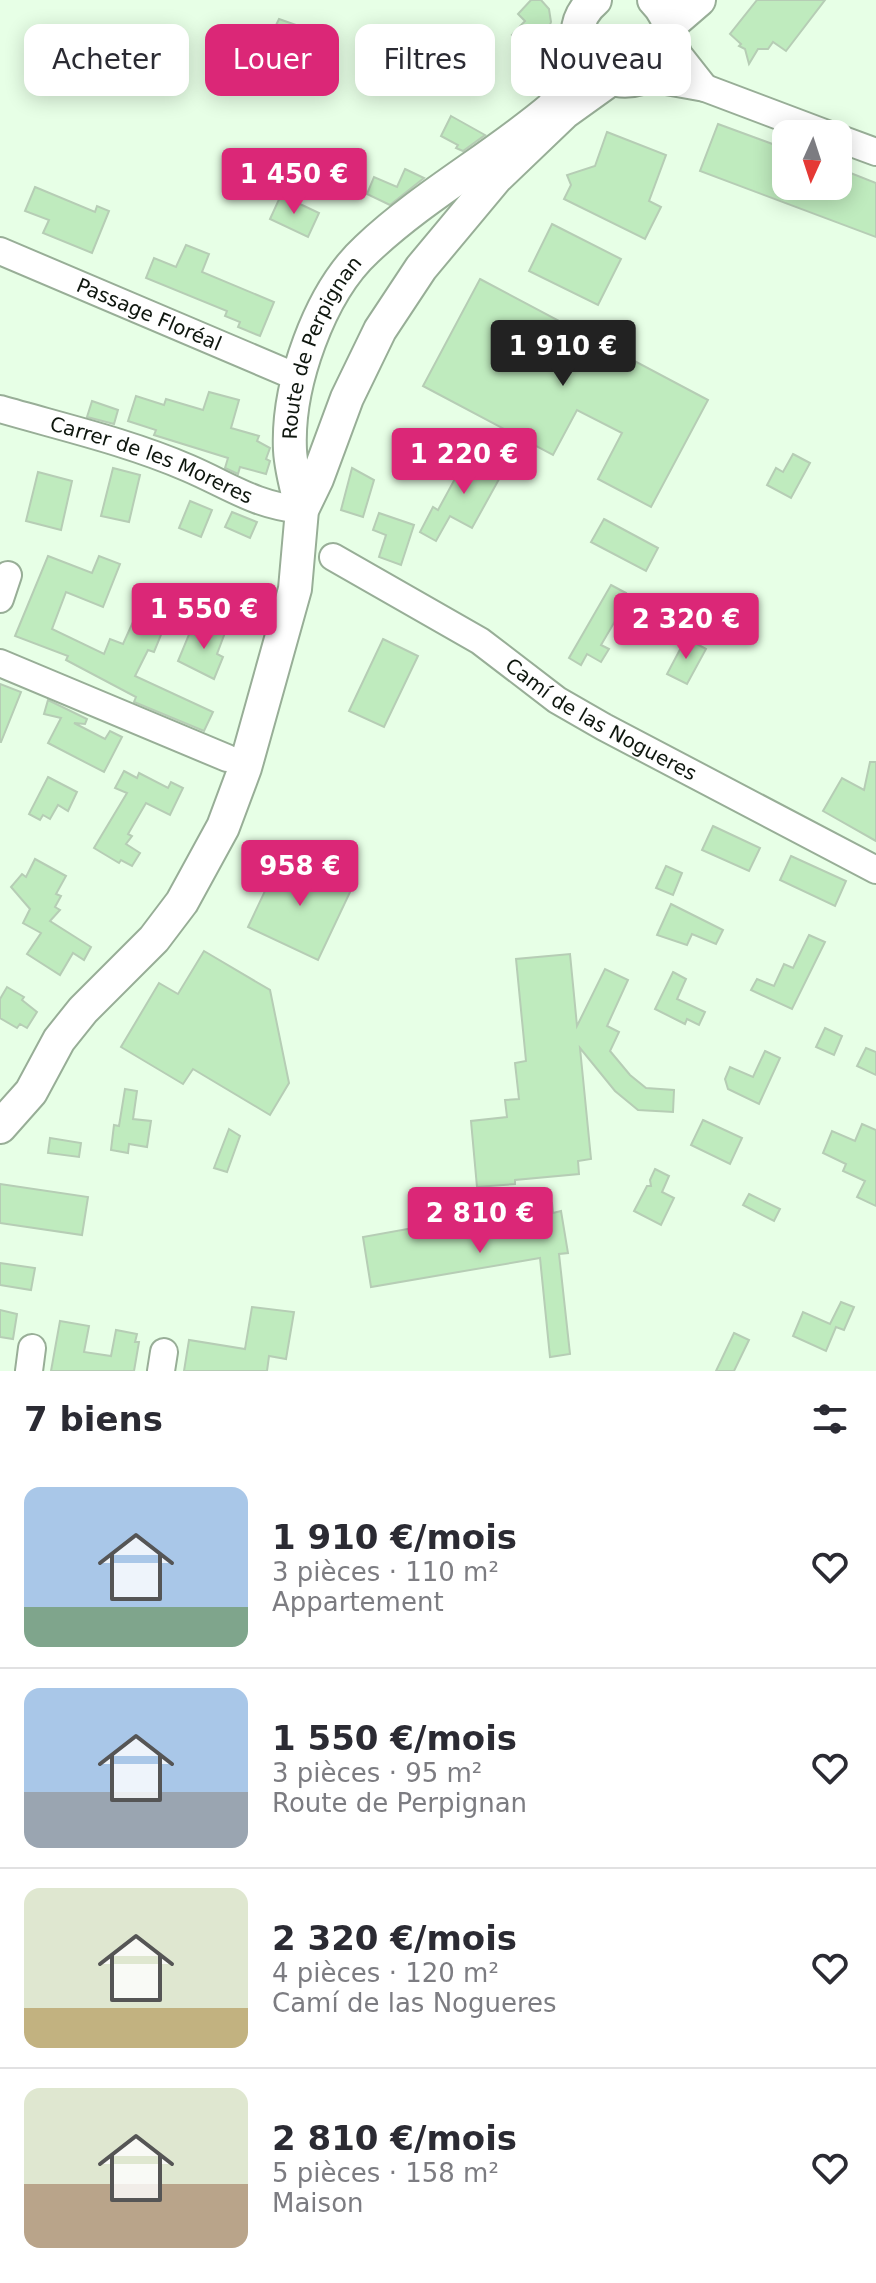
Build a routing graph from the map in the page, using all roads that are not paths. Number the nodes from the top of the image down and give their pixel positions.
1 (699, 0) edge
2 (581, 17) edge
3 (665, 21) edge
4 (691, 85) edge
5 (705, 88) junction
6 (587, 96) edge
7 (790, 120) edge
8 (852, 143) edge
9 (876, 152) edge
10 (0, 251) edge
11 (299, 378) junction
12 (347, 398) junction
13 (0, 409) edge
14 (302, 510) junction
15 (299, 542) junction
16 (333, 557) dead end
17 (0, 663) edge
18 (227, 758) junction
19 (876, 870) edge
20 (107, 984) junction
21 (59, 1040) junction
22 (0, 1097) edge
23 (0, 1127) edge

1 - 3 main road
2 - 11 main road, Route de Perpignan
3 - 5 street
4 - 5 street
5 - 7 street
6 - 12 main road, Route de Perpignan
8 - 9 street
10 - 11 street, Passage Floréal
11 - 12 main road
11 - 14 main road, Route de Perpignan
12 - 14 main road, Route de Perpignan
13 - 14 street, Carrer de les Moreres
14 - 15 main road, Route de Perpignan
15 - 18 main road, Route de Perpignan
15 - 20 main road, Route de Perpignan
16 - 19 street, Camí de las Nogueres
17 - 18 street
18 - 20 main road, Route de Perpignan
20 - 21 main road, Route de Perpignan
21 - 22 main road, Route de Perpignan
21 - 23 main road, Route de Perpignan

